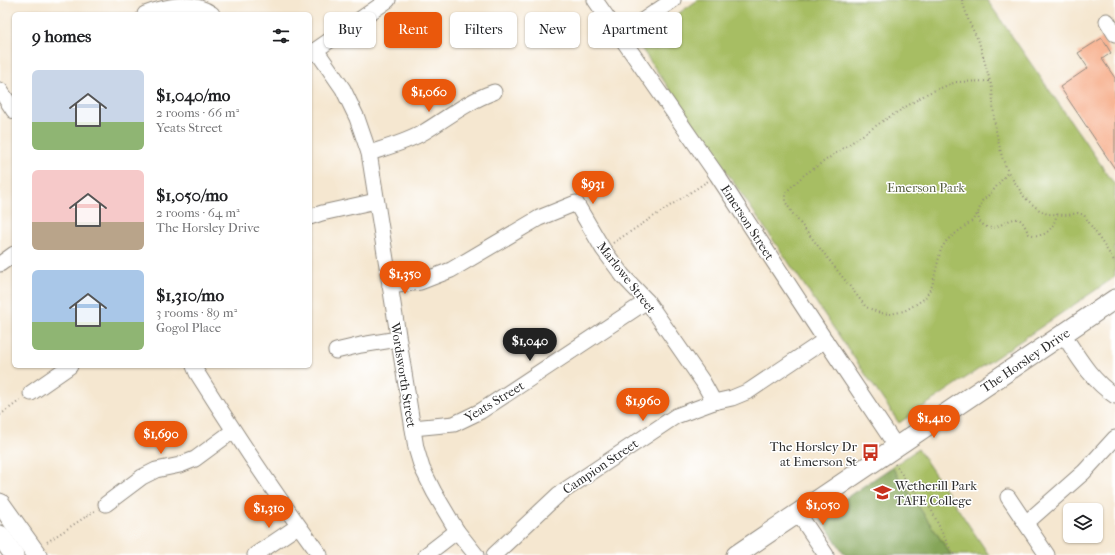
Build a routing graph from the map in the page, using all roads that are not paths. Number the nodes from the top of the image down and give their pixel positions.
1 (595, 0) edge
2 (673, 0) edge
3 (383, 2) edge
4 (150, 12) edge
5 (210, 12) edge
6 (603, 12) edge
7 (655, 12) edge
8 (628, 48) edge
9 (313, 52) edge
10 (494, 92) dead end
11 (369, 152) junction
12 (376, 201) junction
13 (312, 216) edge
14 (12, 255) edge
15 (0, 264) edge
16 (390, 286) junction
17 (1115, 299) edge
18 (647, 301) junction
19 (1063, 334) junction
20 (398, 339) junction
21 (825, 340) junction
22 (336, 351) dead end
23 (67, 368) edge
24 (195, 368) edge
25 (31, 393) road end
26 (1115, 396) edge
27 (714, 402) junction
28 (413, 428) junction
29 (233, 431) junction
30 (1115, 438) edge
31 (896, 446) junction
32 (1008, 497) dead end
33 (0, 502) edge
34 (106, 504) road end
35 (798, 513) junction
36 (1026, 523) junction
37 (298, 526) junction
38 (457, 531) junction
39 (0, 535) edge
40 (42, 548) edge
41 (14, 555) edge
42 (255, 555) edge
43 (320, 555) edge
44 (426, 555) edge
45 (476, 555) edge
46 (494, 555) edge
47 (736, 555) edge
48 (826, 555) edge
49 (1047, 555) edge

1 - 6 street, Emerson Street
2 - 7 street
3 - 9 street
4 - 5 street
8 - 21 street, Emerson Street
9 - 11 street, Wordsworth Street
10 - 11 street
11 - 12 street, Wordsworth Street
12 - 13 street
12 - 16 street, Wordsworth Street
14 - 15 street
16 - 18 street, Marlowe Street
16 - 20 street, Wordsworth Street
17 - 19 main road, The Horsley Drive
18 - 27 street, Marlowe Street
18 - 28 street, Yeats Street
19 - 26 street
19 - 31 main road, The Horsley Drive
20 - 22 street
20 - 28 street, Wordsworth Street
21 - 27 street, Campion Street
21 - 31 street, Emerson Street
23 - 25 street
24 - 29 street
27 - 46 street, Campion Street
28 - 38 street, Wordsworth Street
29 - 34 street
29 - 37 street
30 - 36 street
31 - 35 main road, The Horsley Drive
32 - 36 street
33 - 40 main road
35 - 47 main road, The Horsley Drive
35 - 48 street
36 - 49 street
37 - 42 street
37 - 43 street
38 - 44 street
38 - 45 street, Wordsworth Street
39 - 41 main road

